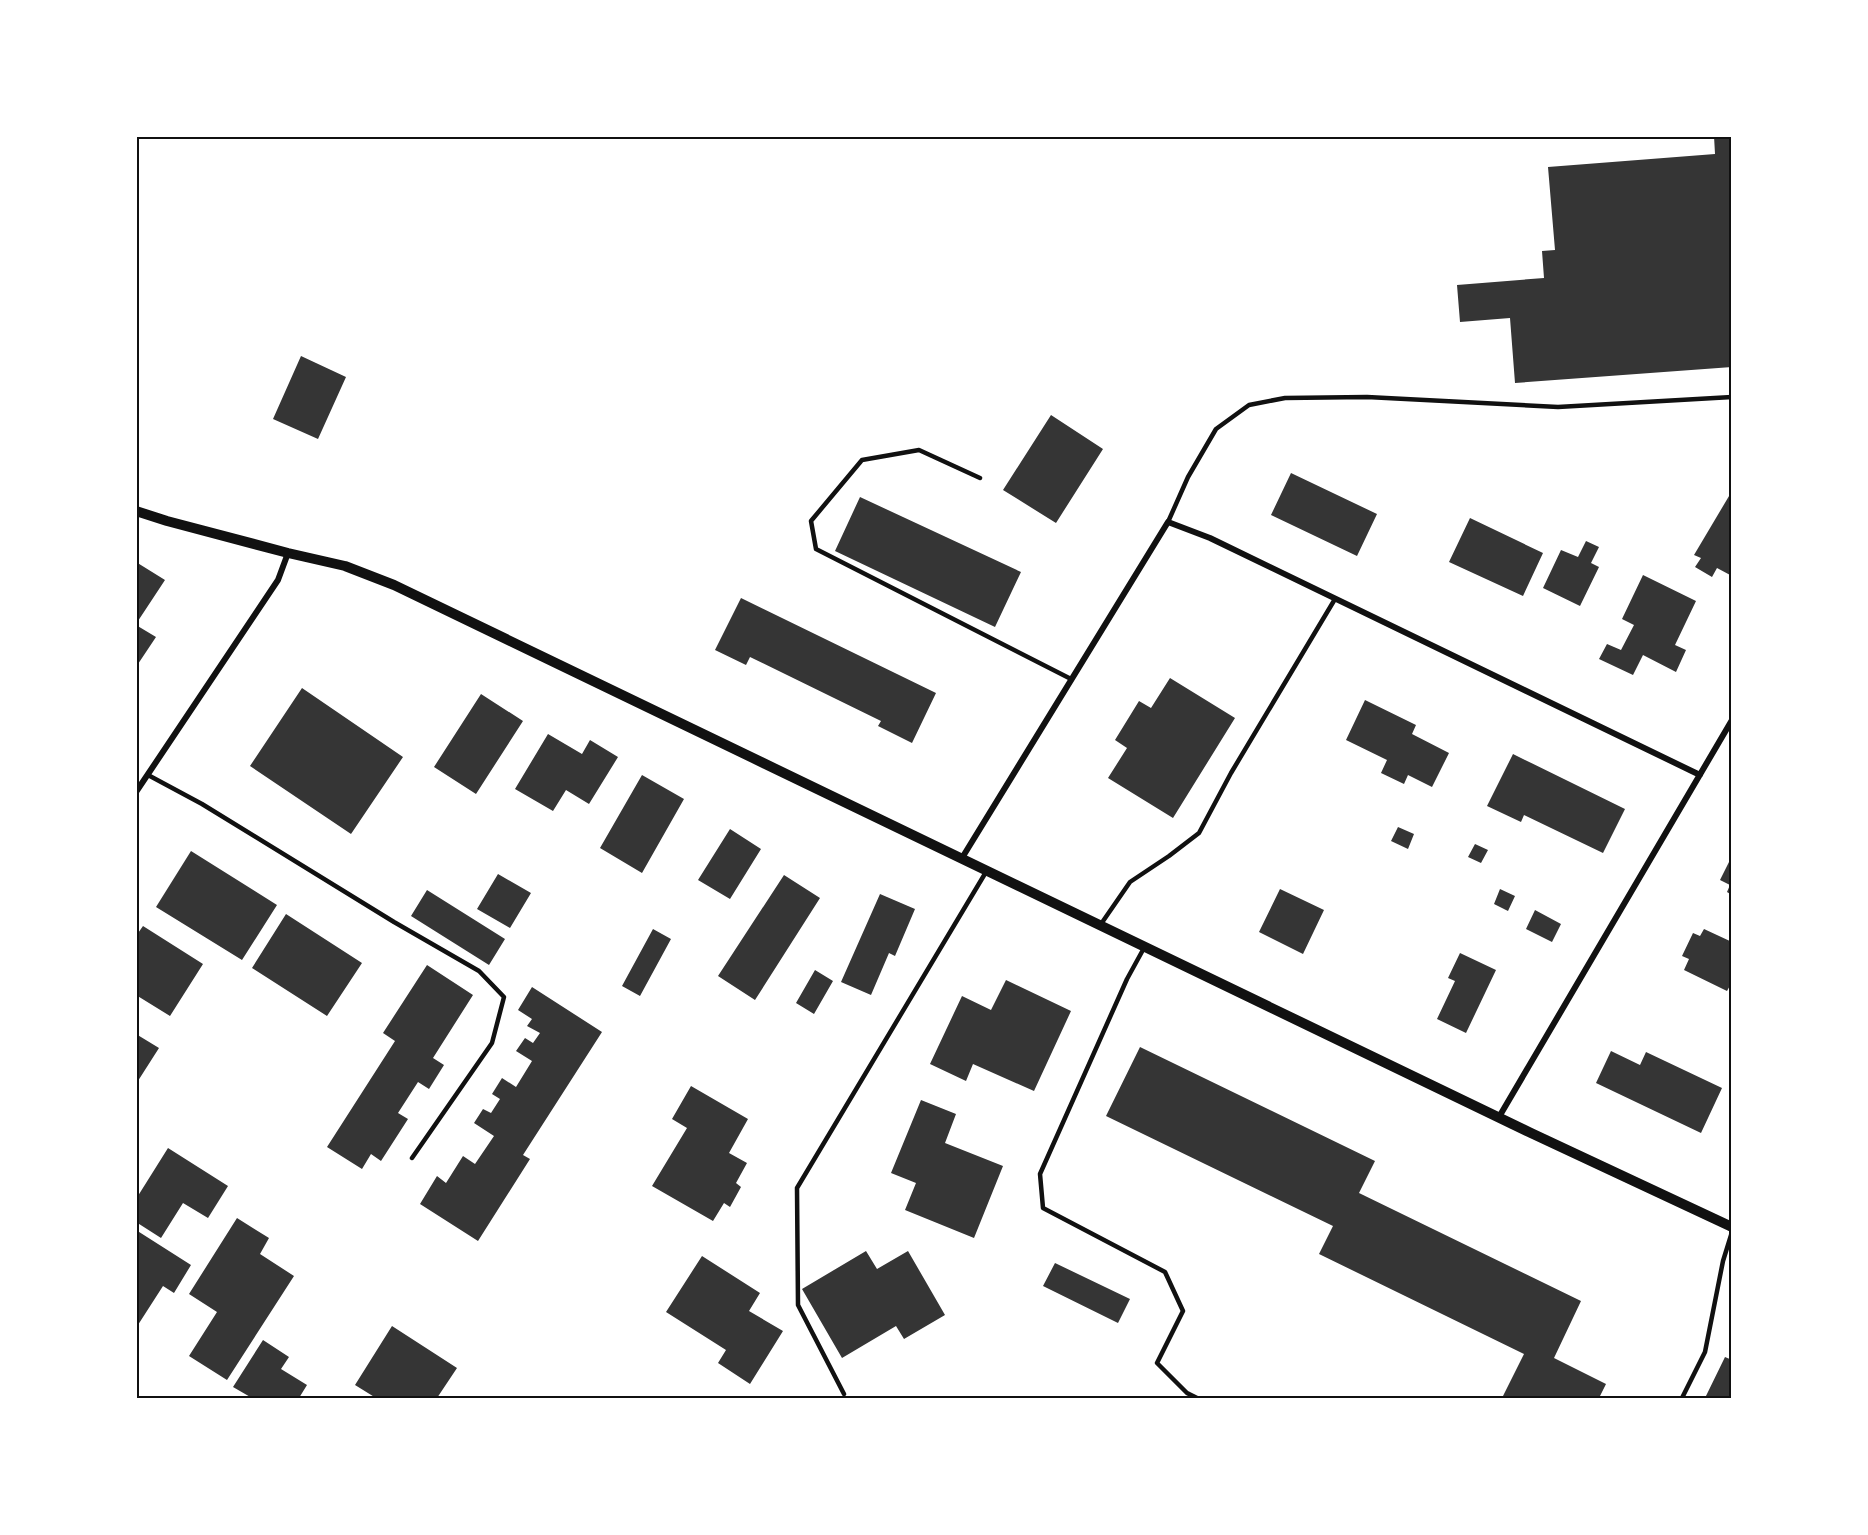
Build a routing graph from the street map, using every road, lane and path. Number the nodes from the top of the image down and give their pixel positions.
1 (1731, 397) edge
2 (980, 477) dead end
3 (136, 511) edge
4 (1168, 522) junction
5 (288, 553) junction
6 (1335, 599) junction
7 (1071, 679) junction
8 (1731, 720) edge
9 (148, 775) junction
10 (1700, 775) junction
11 (136, 792) edge
12 (962, 858) junction
13 (987, 870) junction
14 (1101, 924) junction
15 (1145, 945) junction
16 (1499, 1118) junction
17 (412, 1158) dead end
18 (1731, 1227) edge
19 (1731, 1232) edge
20 (843, 1394) dead end
21 (1197, 1398) edge
22 (1682, 1398) edge

1 - 4 lane
2 - 7 lane
3 - 5 street
4 - 6 street
4 - 7 street
5 - 9 street
5 - 12 street
6 - 10 street
6 - 14 lane
7 - 12 street
8 - 10 street
9 - 11 street
9 - 17 lane
10 - 16 street
12 - 13 street
13 - 14 street
13 - 20 lane
14 - 15 street
15 - 16 street
15 - 21 lane
16 - 18 street
19 - 22 lane

